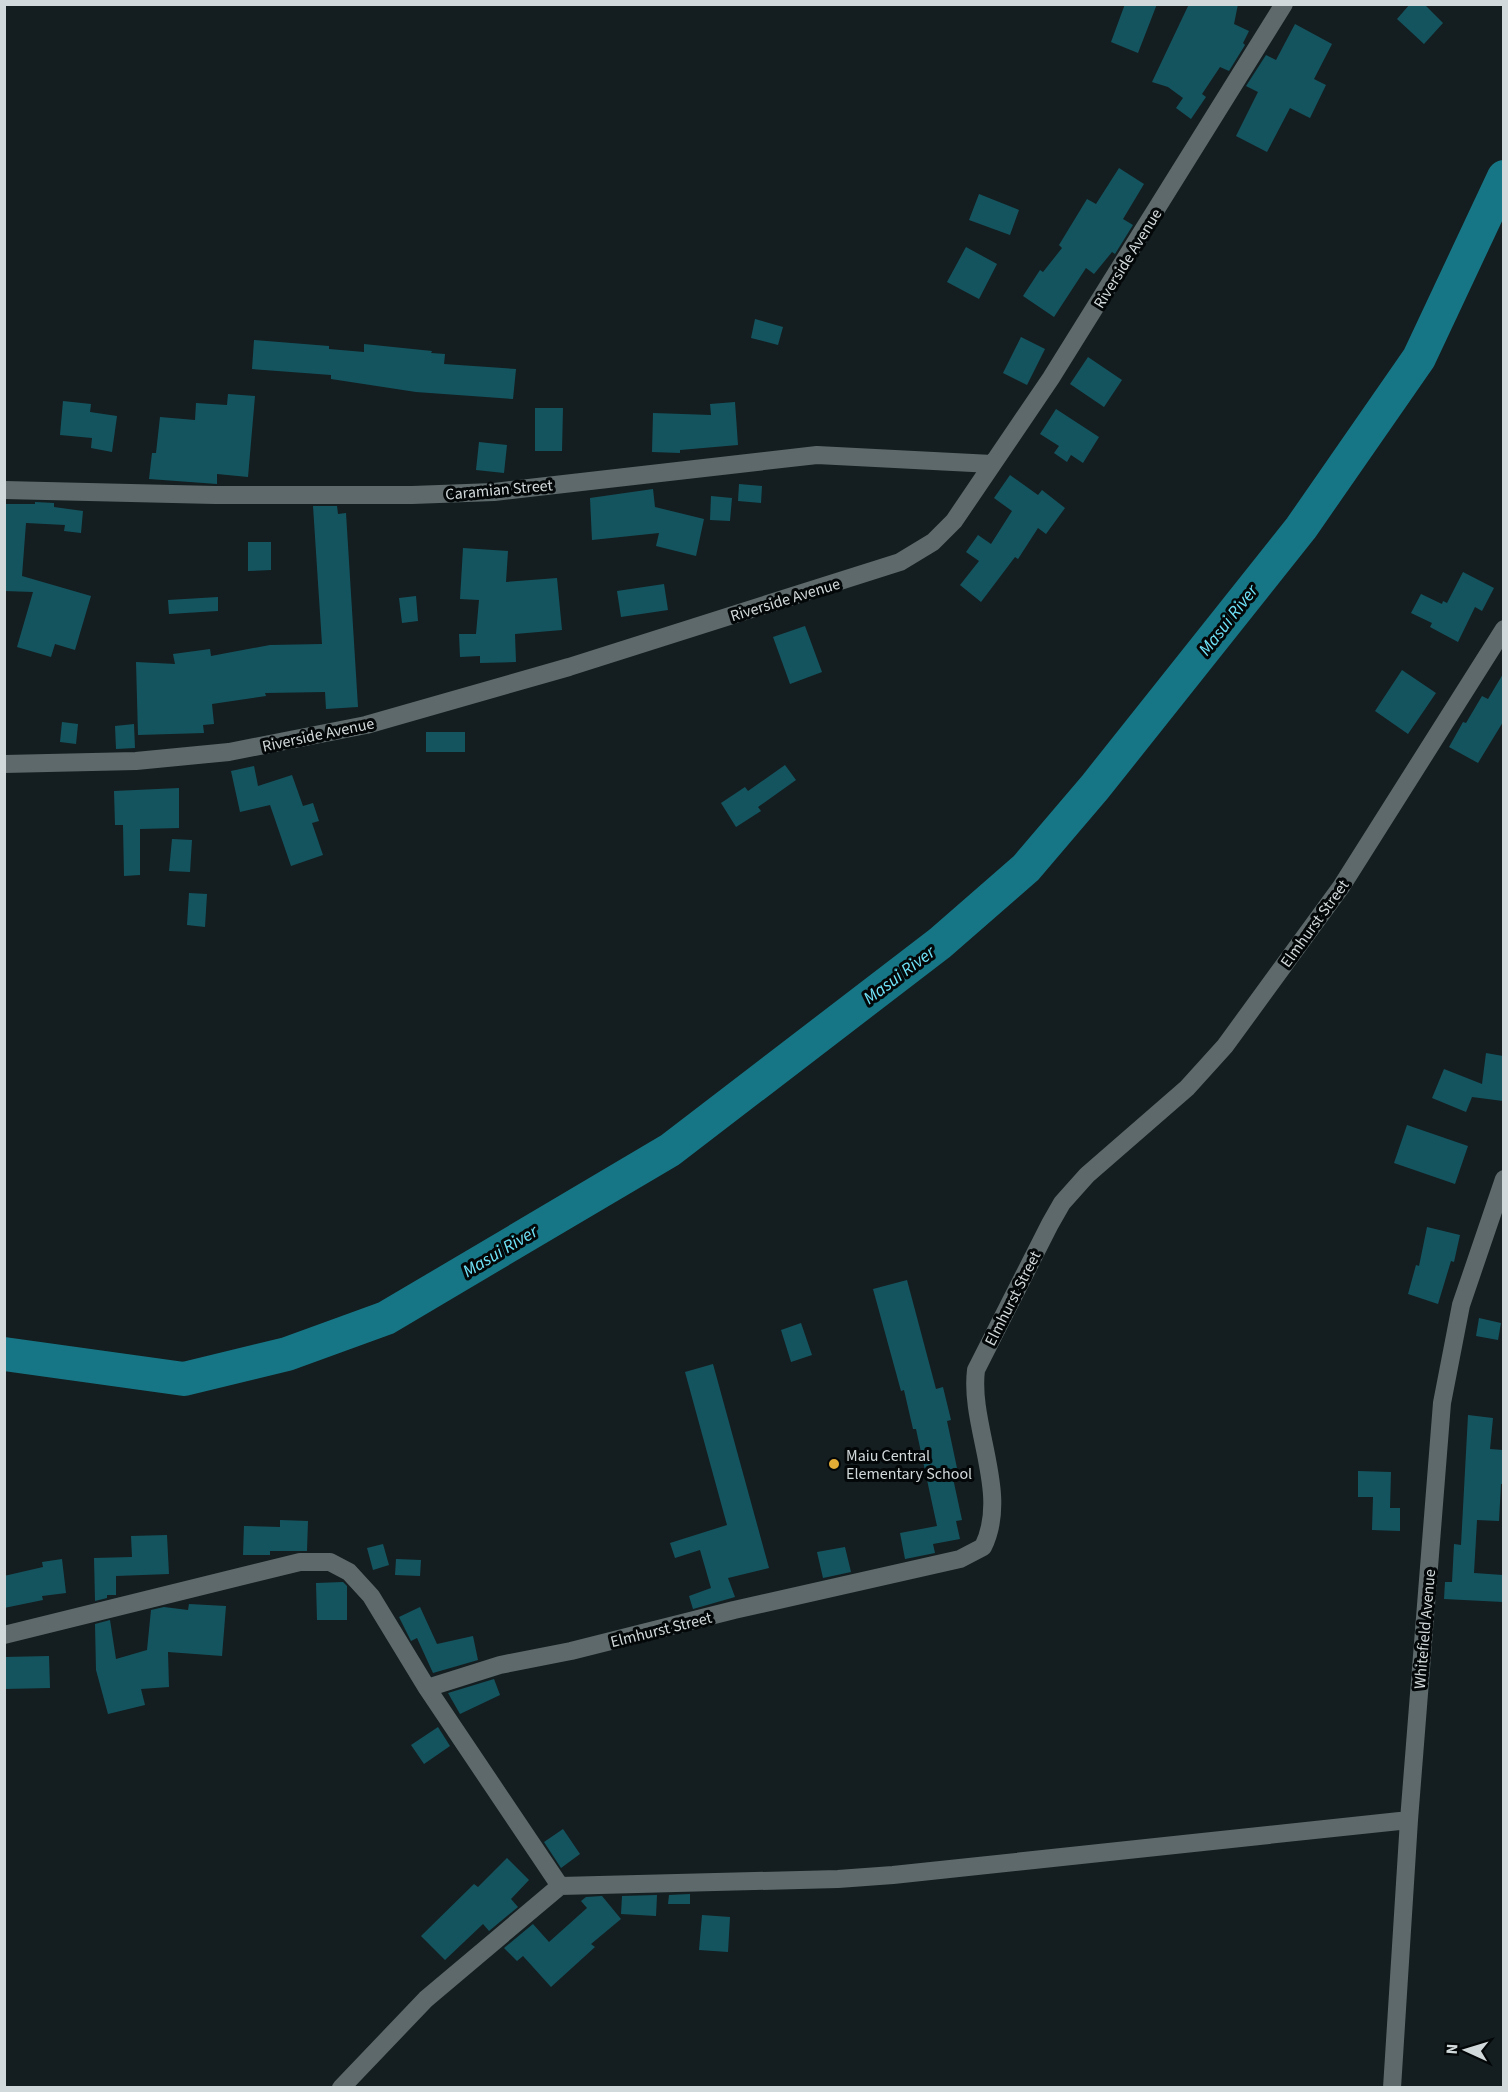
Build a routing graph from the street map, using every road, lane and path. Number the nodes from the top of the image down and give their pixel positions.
1 (1284, 4) edge
2 (992, 464) junction
3 (4, 490) edge
4 (1503, 629) edge
5 (4, 764) edge
6 (1503, 1179) edge
7 (4, 1635) edge
8 (427, 1688) junction
9 (1409, 1821) junction
10 (561, 1886) junction
11 (341, 2088) edge
12 (1392, 2088) edge

1 - 2 street, Riverside Avenue
2 - 3 street, Caramian Street
2 - 5 street, Riverside Avenue
4 - 8 street, Elmhurst Street
6 - 9 street, Whitefield Avenue
7 - 8 street
8 - 10 street
9 - 10 street
9 - 12 street, Whitefield Avenue
10 - 11 street

